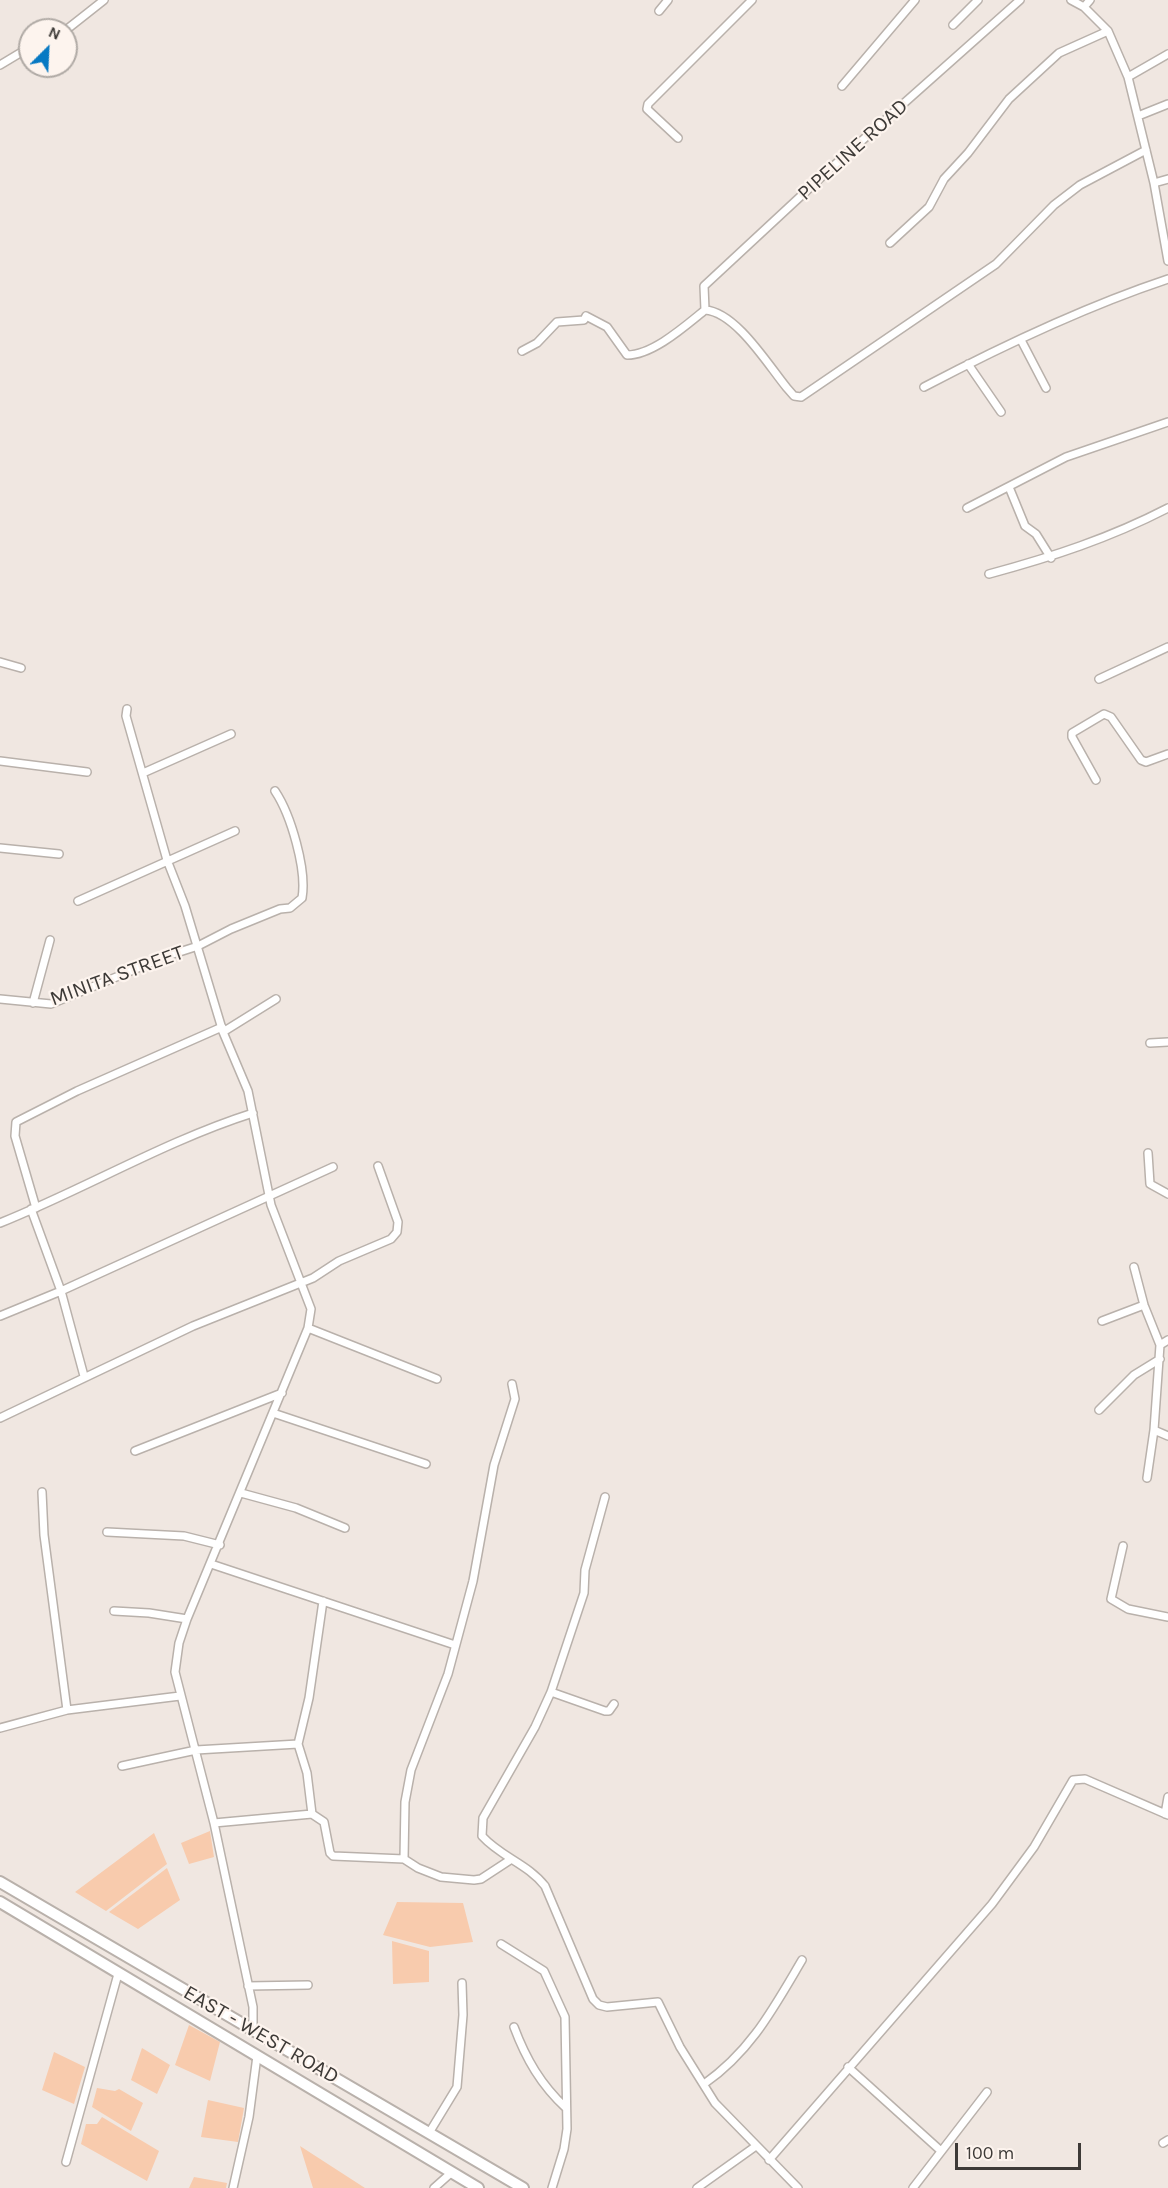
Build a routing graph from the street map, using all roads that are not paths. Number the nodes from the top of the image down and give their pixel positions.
1 (104, 0) edge
2 (668, 0) edge
3 (752, 0) edge
4 (915, 0) edge
5 (978, 0) edge
6 (1020, 0) edge
7 (1071, 0) edge
8 (1090, 0) edge
9 (1084, 7) junction
10 (659, 11) dead end
11 (78, 21) edge
12 (953, 25) dead end
13 (1108, 31) junction
14 (18, 54) edge
15 (1168, 54) edge
16 (0, 65) edge
17 (1128, 77) junction
18 (842, 86) dead end
19 (1168, 104) edge
20 (1138, 116) junction
21 (678, 138) dead end
22 (1146, 150) junction
23 (1168, 179) edge
24 (1154, 183) junction
25 (890, 243) dead end
26 (1168, 261) edge
27 (1168, 279) edge
28 (705, 310) junction
29 (1021, 340) junction
30 (522, 351) dead end
31 (968, 364) junction
32 (924, 387) dead end
33 (1046, 388) dead end
34 (1001, 412) dead end
35 (1168, 422) edge
36 (1009, 487) junction
37 (967, 508) dead end
38 (1168, 508) edge
39 (1051, 558) junction
40 (989, 574) dead end
41 (1168, 647) edge
42 (0, 662) edge
43 (21, 668) dead end
44 (1099, 679) dead end
45 (127, 709) dead end
46 (231, 734) dead end
47 (1168, 754) edge
48 (0, 761) edge
49 (87, 772) dead end
50 (143, 773) junction
51 (1096, 780) dead end
52 (275, 791) dead end
53 (235, 831) dead end
54 (0, 848) edge
55 (59, 854) dead end
56 (167, 860) junction
57 (78, 901) dead end
58 (50, 940) dead end
59 (198, 946) junction
60 (0, 999) edge
61 (276, 999) dead end
62 (33, 1003) junction
63 (223, 1030) junction
64 (1168, 1042) edge
65 (1150, 1043) dead end
66 (253, 1113) junction
67 (1148, 1153) dead end
68 (333, 1167) dead end
69 (378, 1167) dead end
70 (1168, 1194) edge
71 (269, 1195) junction
72 (34, 1209) junction
73 (0, 1223) edge
74 (1134, 1267) dead end
75 (302, 1284) junction
76 (61, 1291) junction
77 (1144, 1305) junction
78 (0, 1316) edge
79 (1102, 1321) dead end
80 (308, 1328) junction
81 (1168, 1340) edge
82 (1160, 1345) junction
83 (1160, 1359) junction
84 (84, 1376) junction
85 (437, 1379) dead end
86 (512, 1384) dead end
87 (282, 1393) junction
88 (1099, 1410) dead end
89 (273, 1413) junction
90 (0, 1418) edge
91 (1154, 1430) junction
92 (1168, 1436) edge
93 (135, 1451) dead end
94 (426, 1464) dead end
95 (1147, 1478) dead end
96 (42, 1492) dead end
97 (241, 1493) junction
98 (605, 1497) dead end
99 (345, 1528) dead end
100 (107, 1532) dead end
101 (220, 1545) junction
102 (1123, 1546) dead end
103 (211, 1564) junction
104 (323, 1601) junction
105 (114, 1611) dead end
106 (1168, 1615) edge
107 (187, 1619) junction
108 (455, 1645) junction
109 (551, 1692) junction
110 (180, 1696) junction
111 (614, 1704) dead end
112 (67, 1710) junction
113 (0, 1728) edge
114 (298, 1744) junction
115 (196, 1750) junction
116 (122, 1766) dead end
117 (1168, 1797) edge
118 (312, 1814) junction
119 (1167, 1815) edge
120 (214, 1823) junction
121 (404, 1859) junction
122 (510, 1860) junction
123 (0, 1882) edge
124 (0, 1902) edge
125 (501, 1944) dead end
126 (802, 1960) dead end
127 (118, 1974) junction
128 (462, 1983) dead end
129 (308, 1985) dead end
130 (248, 1986) junction
131 (514, 2027) dead end
132 (254, 2031) junction
133 (257, 2056) junction
134 (848, 2067) junction
135 (704, 2084) junction
136 (987, 2091) dead end
137 (566, 2108) junction
138 (429, 2133) junction
139 (756, 2146) junction
140 (941, 2151) junction
141 (769, 2160) junction
142 (66, 2162) dead end
143 (452, 2172) junction
144 (233, 2188) edge
145 (434, 2188) edge
146 (478, 2188) edge
147 (523, 2188) edge
148 (552, 2188) edge
149 (697, 2188) edge
150 (798, 2188) edge
151 (913, 2188) edge

1 - 11 street
2 - 10 street
3 - 21 street
4 - 18 street
5 - 12 street
6 - 28 street, PIPELINE ROAD
7 - 9 street
8 - 9 street
9 - 13 street
13 - 17 street
13 - 25 street
14 - 16 street
15 - 17 street
17 - 20 street
19 - 20 street
20 - 22 street
22 - 24 street
22 - 28 street
23 - 24 street
24 - 26 street
27 - 29 street
28 - 30 street
29 - 31 street
29 - 33 street
31 - 32 street
31 - 34 street
35 - 36 street
36 - 37 street
36 - 39 street
38 - 39 street
39 - 40 street
41 - 44 street
42 - 43 street
45 - 50 street
46 - 50 street
47 - 51 street
48 - 49 street
50 - 56 street
52 - 59 street, MINITA STREET
53 - 56 street
54 - 55 street
56 - 57 street
56 - 59 street
58 - 62 street
59 - 62 street, MINITA STREET
59 - 63 street
60 - 62 street, MINITA STREET
61 - 63 street
63 - 66 street
63 - 72 street
64 - 65 street
66 - 71 street
66 - 72 street
67 - 70 street
68 - 71 street
69 - 75 street
71 - 75 street
71 - 76 street
72 - 73 street
72 - 76 street
74 - 77 street
75 - 80 street
75 - 84 street
76 - 78 street
76 - 84 street
77 - 79 street
77 - 82 street
80 - 85 street
80 - 87 street
81 - 82 street
82 - 83 street
83 - 88 street
83 - 91 street
84 - 90 street
86 - 108 street
87 - 89 street
87 - 93 street
89 - 94 street
89 - 97 street
91 - 92 street
91 - 95 street
96 - 112 street
97 - 99 street
97 - 101 street
98 - 109 street
100 - 101 street
101 - 103 street
102 - 106 street
103 - 104 street
103 - 107 street
104 - 108 street
104 - 114 street
105 - 107 street
107 - 110 street
108 - 121 street
109 - 111 street
109 - 122 street
110 - 112 street
110 - 115 street
112 - 113 street
114 - 115 street
114 - 118 street
115 - 116 street
115 - 120 street
117 - 119 street
118 - 120 street
118 - 121 street
119 - 134 street
120 - 130 street
121 - 122 street
122 - 135 street
123 - 132 main road, EAST - WEST ROAD
124 - 127 main road, EAST - WEST ROAD
125 - 137 street
126 - 135 street
127 - 133 main road, EAST - WEST ROAD
127 - 142 street
128 - 138 street
129 - 130 street
130 - 132 street
131 - 137 street
132 - 138 main road, EAST - WEST ROAD
133 - 143 main road, EAST - WEST ROAD
133 - 144 street
134 - 140 street
134 - 141 street
135 - 139 street
136 - 140 street
137 - 148 street
138 - 147 main road, EAST - WEST ROAD
139 - 141 street
139 - 149 street
140 - 151 street
141 - 150 street
143 - 145 street
143 - 146 main road, EAST - WEST ROAD

